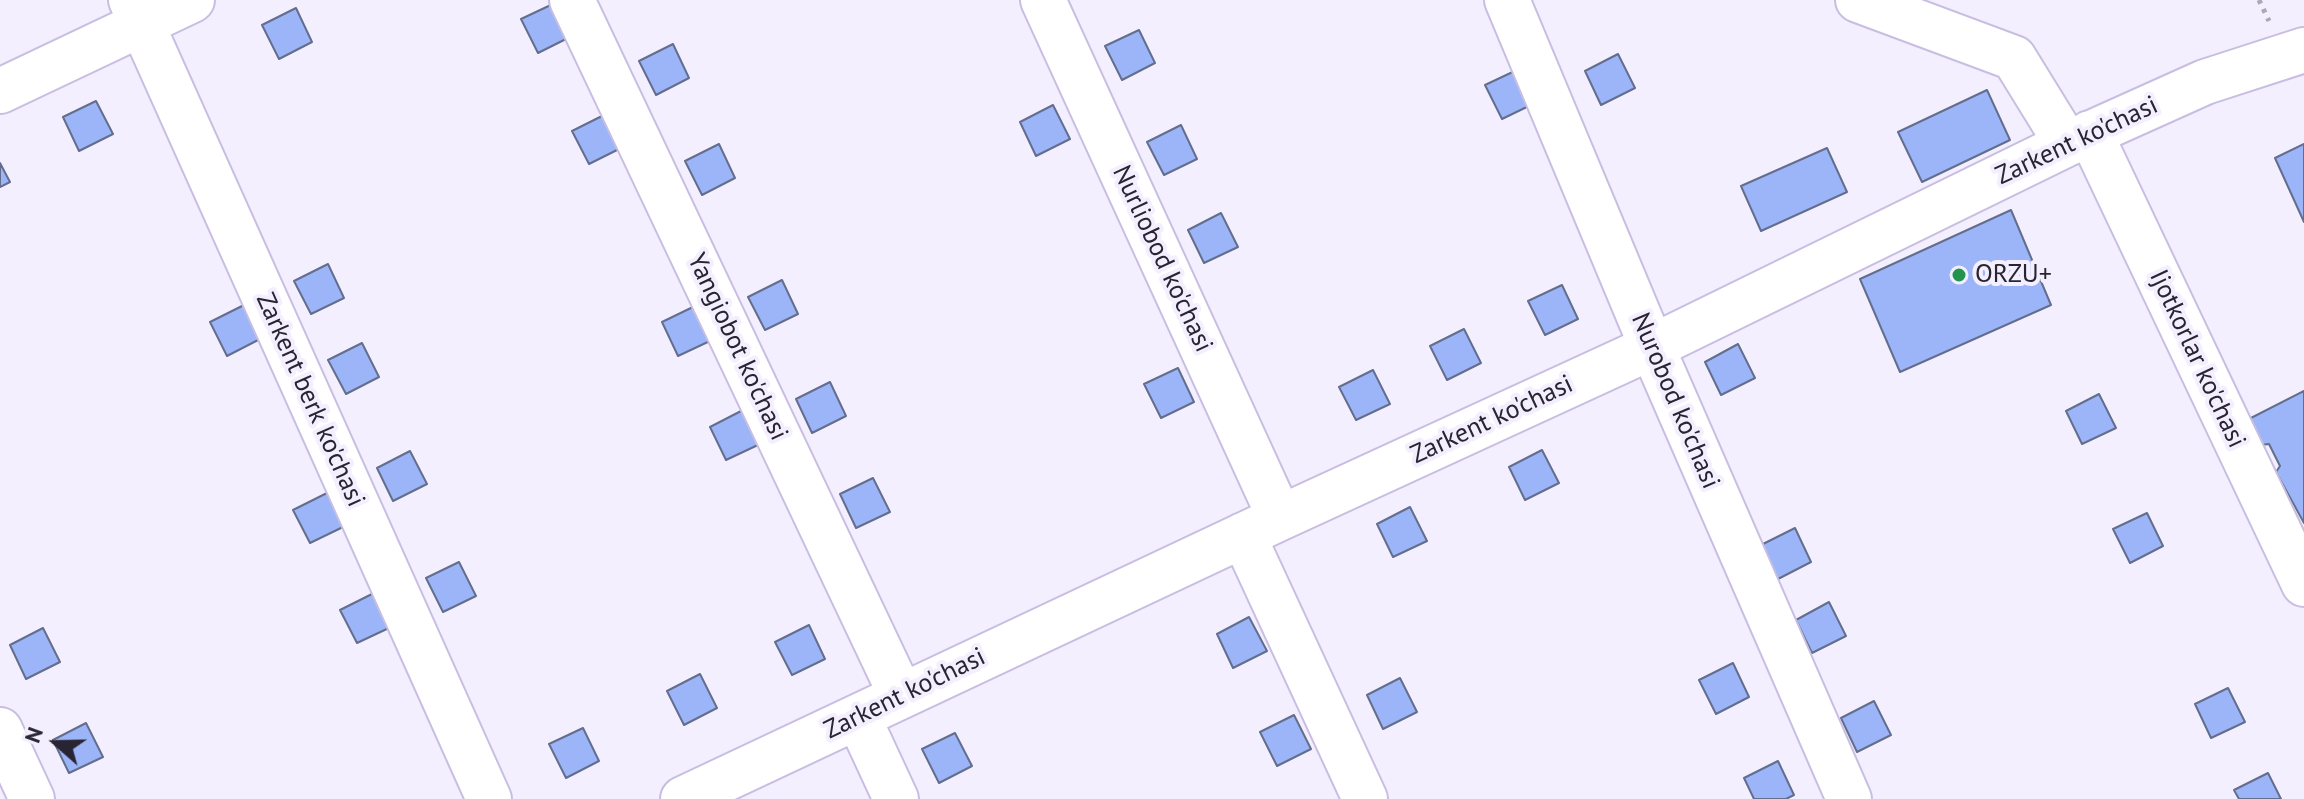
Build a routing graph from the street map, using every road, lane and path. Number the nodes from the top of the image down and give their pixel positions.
1 (192, 0) edge
2 (572, 0) edge
3 (1043, 0) edge
4 (1507, 0) edge
5 (1858, 0) edge
6 (136, 12) edge
7 (2304, 50) edge
8 (0, 91) edge
9 (2078, 139) junction
10 (1652, 347) junction
11 (1262, 526) junction
12 (2304, 584) edge
13 (901, 695) junction
14 (858, 717) junction
15 (0, 730) edge
16 (32, 799) edge
17 (489, 799) edge
18 (683, 799) edge
19 (896, 799) edge
20 (1365, 799) edge
21 (1849, 799) edge

1 - 6 street
2 - 13 street, Yangiobot ko'chasi
3 - 11 street, Nurliobod ko'chasi
4 - 10 street, Nurobod ko'chasi
5 - 9 street, Ijotkorlar ko'chasi
6 - 8 street
6 - 17 street, Zarkent berk ko'chasi
7 - 9 street, Zarkent ko'chasi
9 - 10 street, Zarkent ko'chasi
9 - 12 street, Ijotkorlar ko'chasi
10 - 11 street, Zarkent ko'chasi
10 - 21 street, Nurobod ko'chasi
11 - 13 street, Zarkent ko'chasi
11 - 20 street, Nurliobod ko'chasi
13 - 14 street, Zarkent ko'chasi
14 - 18 street, Zarkent ko'chasi
14 - 19 street
15 - 16 street

